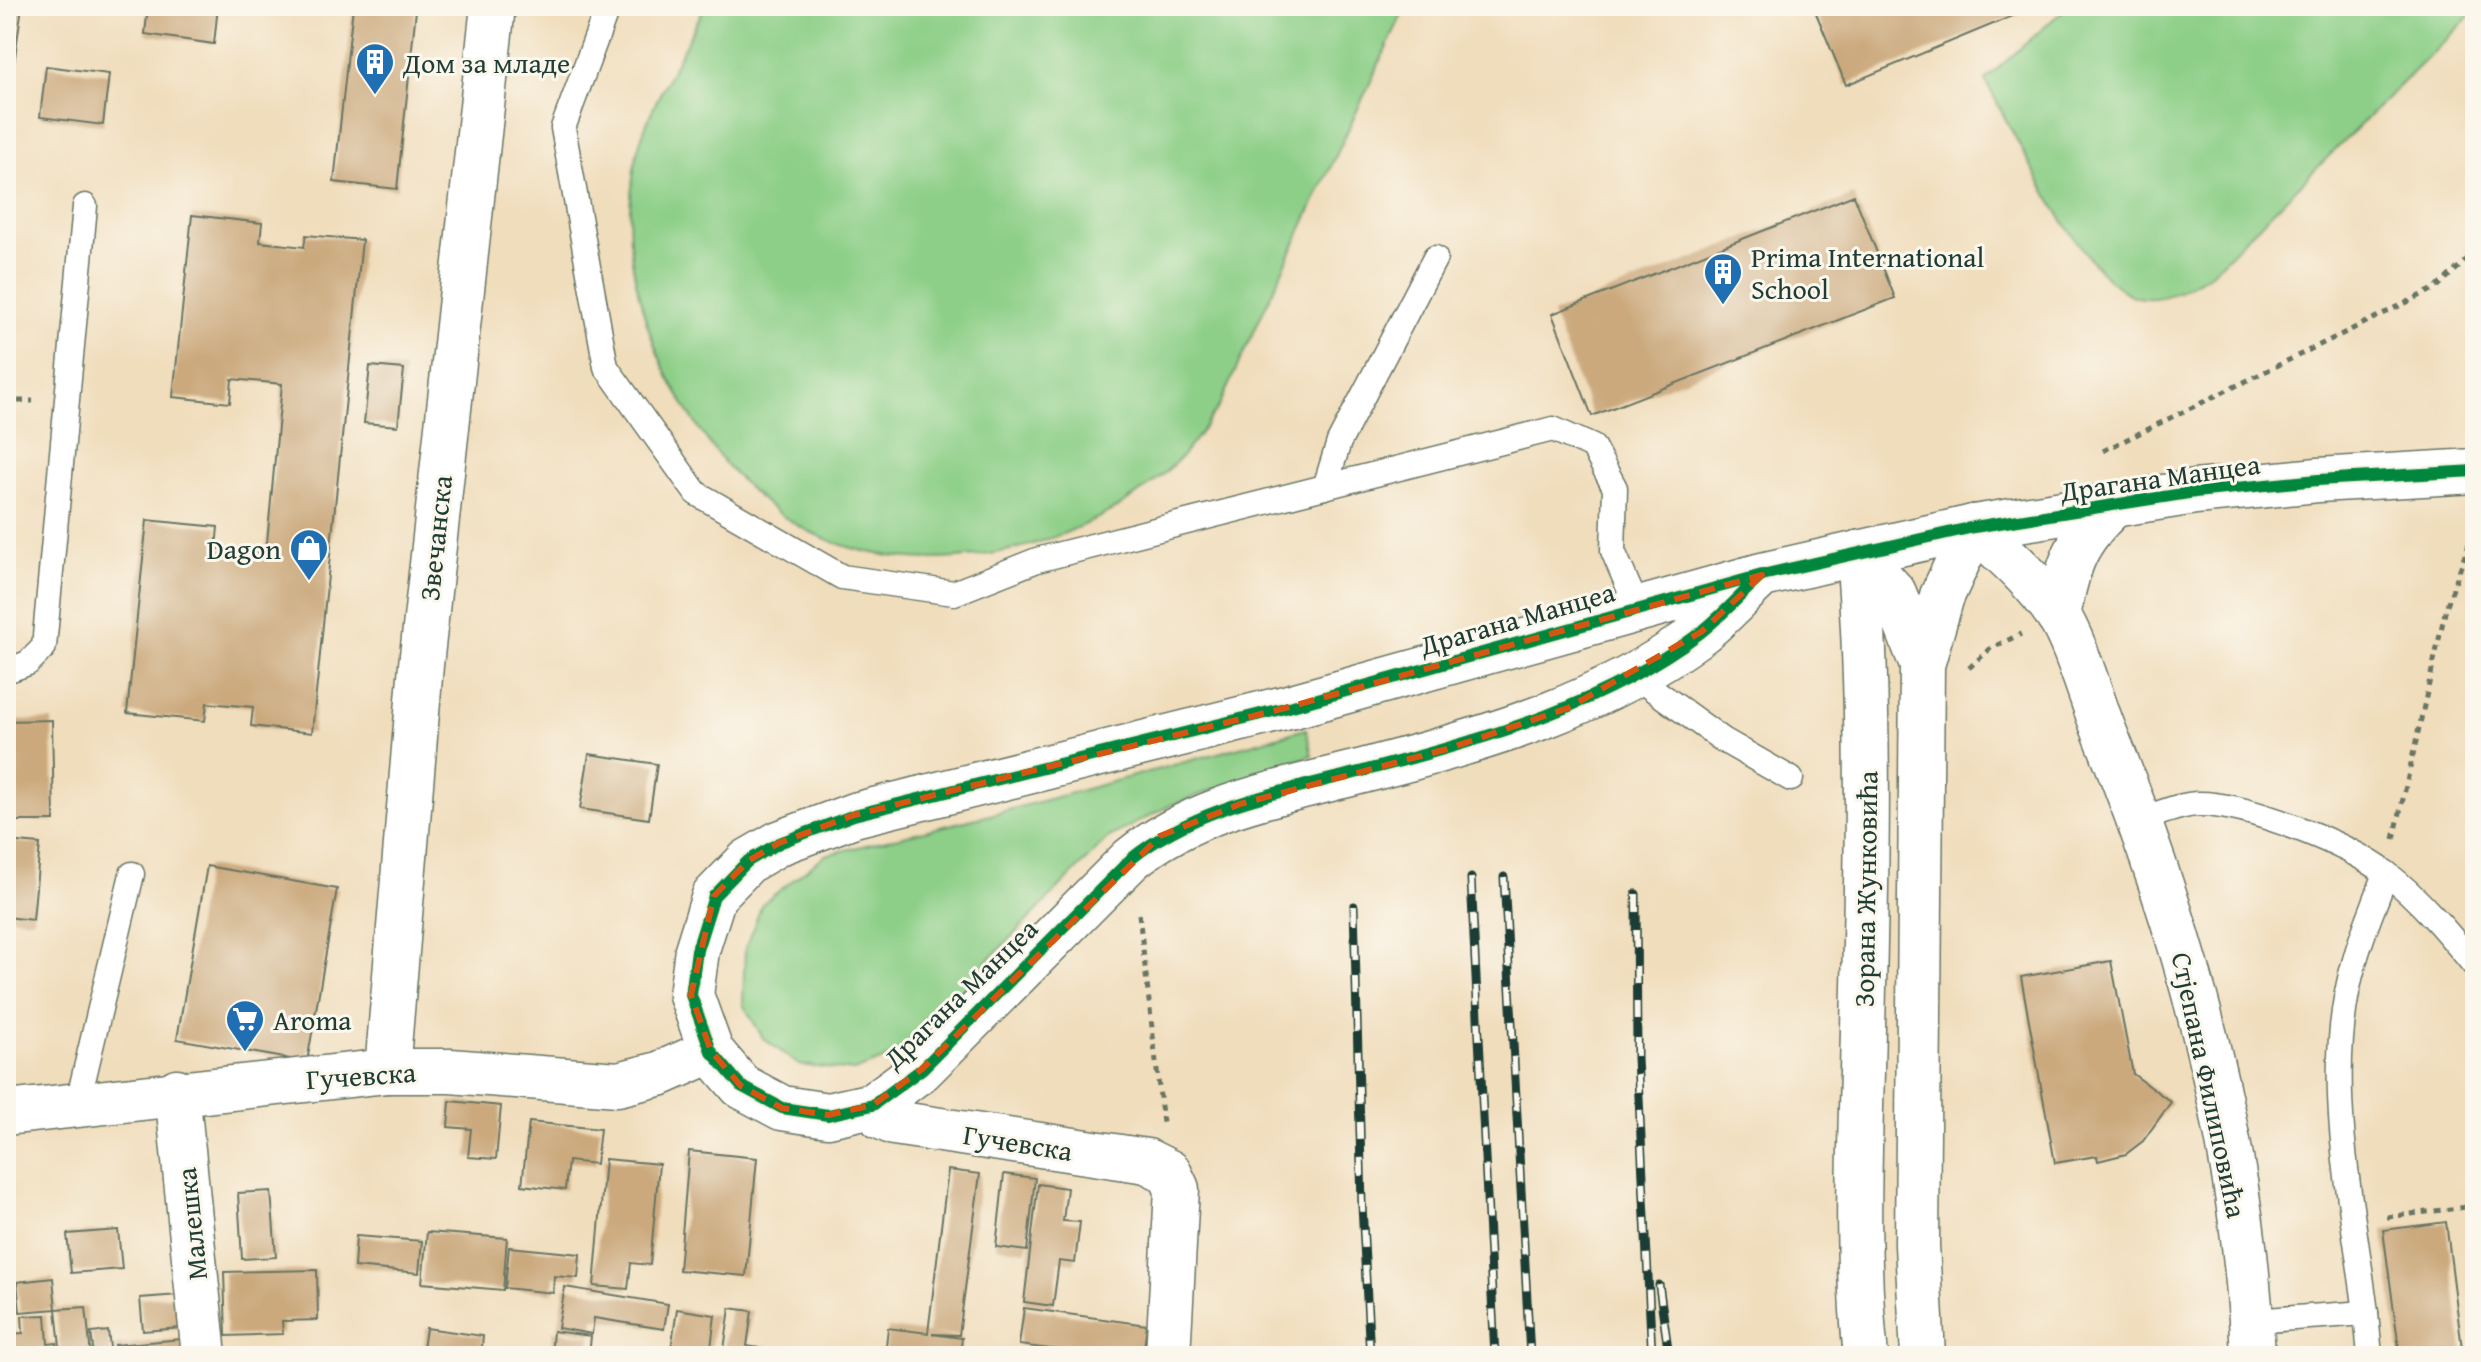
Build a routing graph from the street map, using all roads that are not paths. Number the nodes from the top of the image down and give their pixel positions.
1 (493, 6) edge
2 (608, 6) edge
3 (85, 206) dead end
4 (1435, 258) dead end
5 (2475, 471) edge
6 (1325, 487) junction
7 (2115, 504) junction
8 (1974, 527) junction
9 (1858, 553) junction
10 (1762, 575) junction
11 (1638, 609) junction
12 (2058, 616) junction
13 (6, 671) edge
14 (1941, 671) junction
15 (1628, 678) junction
16 (1791, 779) dead end
17 (2140, 820) junction
18 (2386, 873) junction
19 (132, 874) dead end
20 (2475, 966) edge
21 (711, 1051) junction
22 (387, 1071) junction
23 (177, 1091) junction
24 (873, 1105) junction
25 (77, 1106) junction
26 (6, 1113) edge
27 (2366, 1313) junction
28 (2253, 1339) edge
29 (204, 1356) edge
30 (1168, 1356) edge
31 (1866, 1356) edge
32 (1923, 1356) edge
33 (2370, 1356) edge

1 - 22 street, Звечанска
2 - 6 lane
3 - 13 lane
4 - 6 lane
5 - 7 street, Драгана Манцеа
6 - 11 lane
7 - 8 street, Драгана Манцеа
7 - 12 street
8 - 9 street, Драгана Манцеа
8 - 12 street, Стјепана Филиповића
8 - 14 street, Зорана Жунковића
9 - 10 street, Драгана Манцеа
9 - 14 street, Зорана Жунковића
9 - 31 street, Зорана Жунковића
10 - 11 street, Драгана Манцеа
10 - 15 street, Драгана Манцеа
11 - 21 street, Драгана Манцеа
12 - 17 street, Стјепана Филиповића
14 - 32 street, Зорана Жунковића
15 - 16 lane
15 - 24 street, Драгана Манцеа
17 - 18 lane
17 - 28 street, Стјепана Филиповића
18 - 20 lane
18 - 27 lane
19 - 25 lane
21 - 22 street, Гучевска
21 - 24 street, Драгана Манцеа
22 - 23 street, Гучевска
23 - 25 street, Гучевска
23 - 29 street, Малешка
24 - 30 street, Гучевска
25 - 26 street, Гучевска
27 - 28 lane
27 - 33 lane

